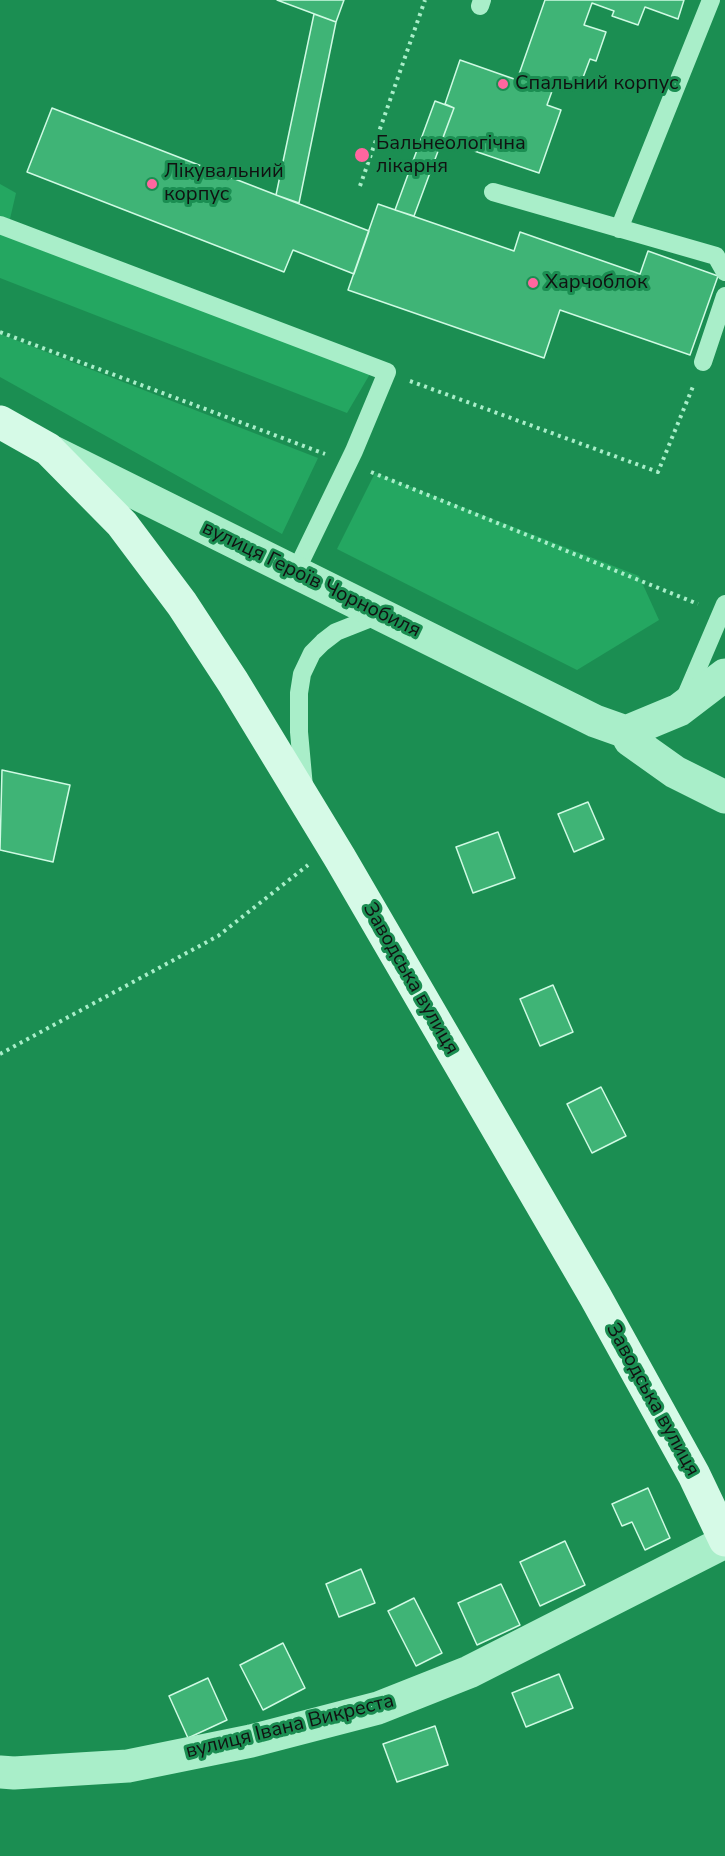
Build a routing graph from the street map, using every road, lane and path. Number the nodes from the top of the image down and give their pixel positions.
1 (425, 0) edge
2 (711, 0) edge
3 (360, 186) dead end
4 (493, 192) dead end
5 (0, 225) edge
6 (619, 228) junction
7 (725, 272) edge
8 (725, 297) edge
9 (703, 362) joint
10 (387, 372) junction
11 (0, 422) edge
12 (48, 449) junction
13 (295, 573) junction
14 (725, 604) edge
15 (380, 615) junction
16 (725, 675) edge
17 (680, 710) junction
18 (626, 732) junction
19 (725, 797) edge
20 (305, 800) junction
21 (333, 846) junction
22 (0, 1054) edge
23 (725, 1541) edge
24 (0, 1772) edge

1 - 3 path
2 - 6 lane
4 - 6 lane
5 - 10 lane
6 - 7 lane
8 - 9 lane
9 - 10 path
10 - 13 lane
11 - 12 street, вулиця Героїв Чорнобиля
12 - 13 street, вулиця Героїв Чорнобиля
12 - 20 street, Заводська вулиця
13 - 15 street, вулиця Героїв Чорнобиля
14 - 17 lane
15 - 18 street, вулиця Героїв Чорнобиля
15 - 20 lane
16 - 17 street
17 - 18 street
18 - 19 street
20 - 21 street, Заводська вулиця
21 - 22 path
21 - 23 street, Заводська вулиця
23 - 24 street, вулиця Івана Викреста

